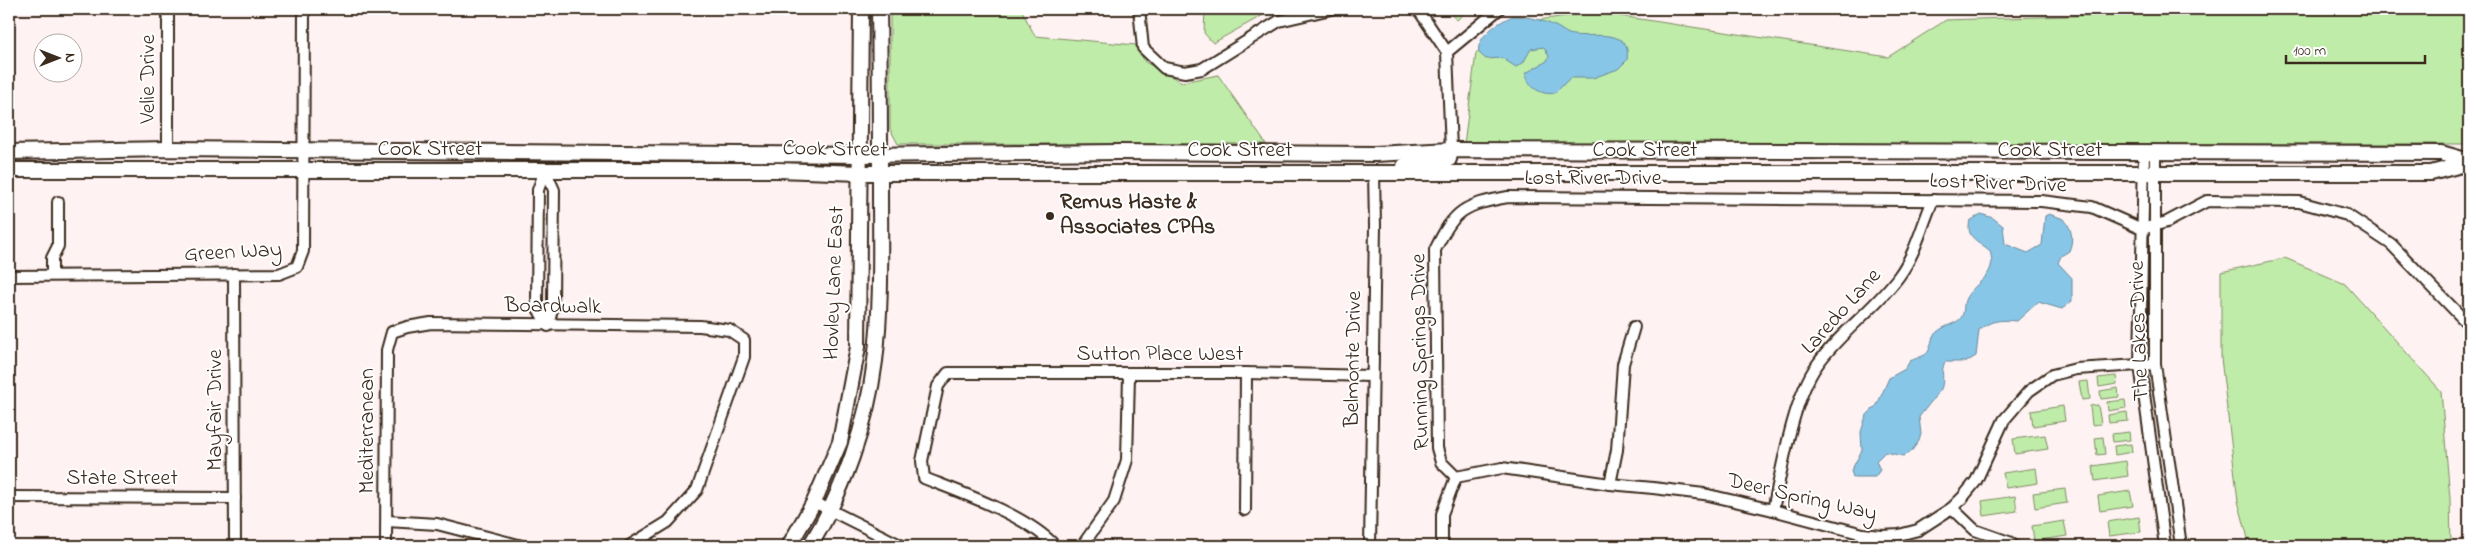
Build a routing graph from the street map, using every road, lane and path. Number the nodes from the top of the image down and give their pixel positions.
1 (168, 9) edge
2 (304, 9) edge
3 (861, 9) edge
4 (879, 9) edge
5 (1139, 9) edge
6 (1330, 9) edge
7 (1414, 9) edge
8 (1499, 9) edge
9 (1447, 52) junction
10 (168, 149) junction
11 (304, 150) junction
12 (1451, 150) junction
13 (9, 152) edge
14 (600, 152) junction
15 (1221, 152) junction
16 (2150, 153) junction
17 (860, 155) junction
18 (880, 155) junction
19 (2469, 162) edge
20 (9, 170) edge
21 (124, 170) junction
22 (304, 170) junction
23 (546, 170) junction
24 (1088, 172) junction
25 (1374, 172) junction
26 (2149, 172) junction
27 (860, 173) junction
28 (880, 173) junction
29 (1933, 200) junction
30 (58, 202) dead end
31 (1483, 202) joint
32 (2156, 225) junction
33 (2142, 229) junction
34 (234, 274) junction
35 (52, 275) junction
36 (9, 276) edge
37 (2469, 325) edge
38 (548, 326) junction
39 (407, 327) joint
40 (1634, 327) dead end
41 (2155, 364) junction
42 (2140, 365) junction
43 (1246, 373) junction
44 (1129, 375) junction
45 (1372, 376) junction
46 (1456, 477) junction
47 (1610, 484) junction
48 (9, 497) edge
49 (235, 498) junction
50 (814, 502) junction
51 (1952, 508) junction
52 (1245, 510) dead end
53 (1773, 510) junction
54 (831, 511) junction
55 (387, 520) junction
56 (236, 546) edge
57 (386, 546) edge
58 (522, 546) edge
59 (629, 546) edge
60 (789, 546) edge
61 (810, 546) edge
62 (902, 546) edge
63 (1056, 546) edge
64 (1082, 546) edge
65 (1370, 546) edge
66 (1442, 546) edge
67 (2014, 546) edge
68 (2165, 546) edge
69 (2181, 546) edge

1 - 10 street, Velie Drive
2 - 11 street, Green Way
3 - 17 main road, Hovley Lane East
4 - 18 main road, Hovley Lane East
5 - 6 street
7 - 9 street
8 - 9 street
9 - 12 street
10 - 11 main road, Cook Street
10 - 13 main road, Cook Street
10 - 21 main road
11 - 14 main road, Cook Street
11 - 22 street, Green Way
12 - 15 main road, Cook Street
12 - 16 main road, Cook Street
12 - 25 main road
14 - 17 main road, Cook Street
14 - 23 main road
15 - 18 main road, Cook Street
15 - 24 main road
16 - 19 main road, Cook Street
16 - 26 street
17 - 18 main road, Cook Street
17 - 27 main road, Hovley Lane East
18 - 28 main road, Hovley Lane East
19 - 26 main road, Cook Street
20 - 21 main road, Cook Street
21 - 22 main road, Cook Street
22 - 23 main road, Cook Street
22 - 34 street, Green Way
23 - 27 main road, Cook Street
23 - 38 street
23 - 38 street
24 - 25 main road, Cook Street
24 - 28 main road, Cook Street
25 - 26 main road, Cook Street
25 - 45 street, Belmonte Drive
26 - 32 street, The Lakes Drive
26 - 33 street, The Lakes Drive
27 - 28 main road, Cook Street
27 - 50 main road, Hovley Lane East
28 - 54 main road, Hovley Lane East
29 - 31 street, Lost River Drive
29 - 33 street, Lost River Drive
29 - 53 street, Laredo Lane
30 - 35 street
31 - 46 street, Running Springs Drive
32 - 33 street
32 - 37 street
32 - 41 street, The Lakes Drive
33 - 42 street, The Lakes Drive
34 - 35 street, Green Way
34 - 49 street, Mayfair Drive
35 - 36 street, Green Way
38 - 39 street, Boardwalk
38 - 59 street, Boardwalk
39 - 55 street, Mediterranean
40 - 47 street
41 - 42 street, Deer Spring Way
41 - 69 street, The Lakes Drive
42 - 51 street, Deer Spring Way
42 - 68 street, The Lakes Drive
43 - 44 street, Sutton Place West
43 - 45 street, Sutton Place West
43 - 52 street
44 - 63 street, Sutton Place West
44 - 64 street
45 - 65 street, Belmonte Drive
46 - 47 street, Deer Spring Way
46 - 66 street, Running Springs Drive
47 - 53 street, Deer Spring Way
48 - 49 street, State Street
49 - 56 street, Mayfair Drive
50 - 54 street
50 - 60 main road, Hovley Lane East
51 - 53 street, Deer Spring Way
51 - 67 street
54 - 61 main road, Hovley Lane East
54 - 62 street
55 - 57 street, Mediterranean
55 - 58 street

